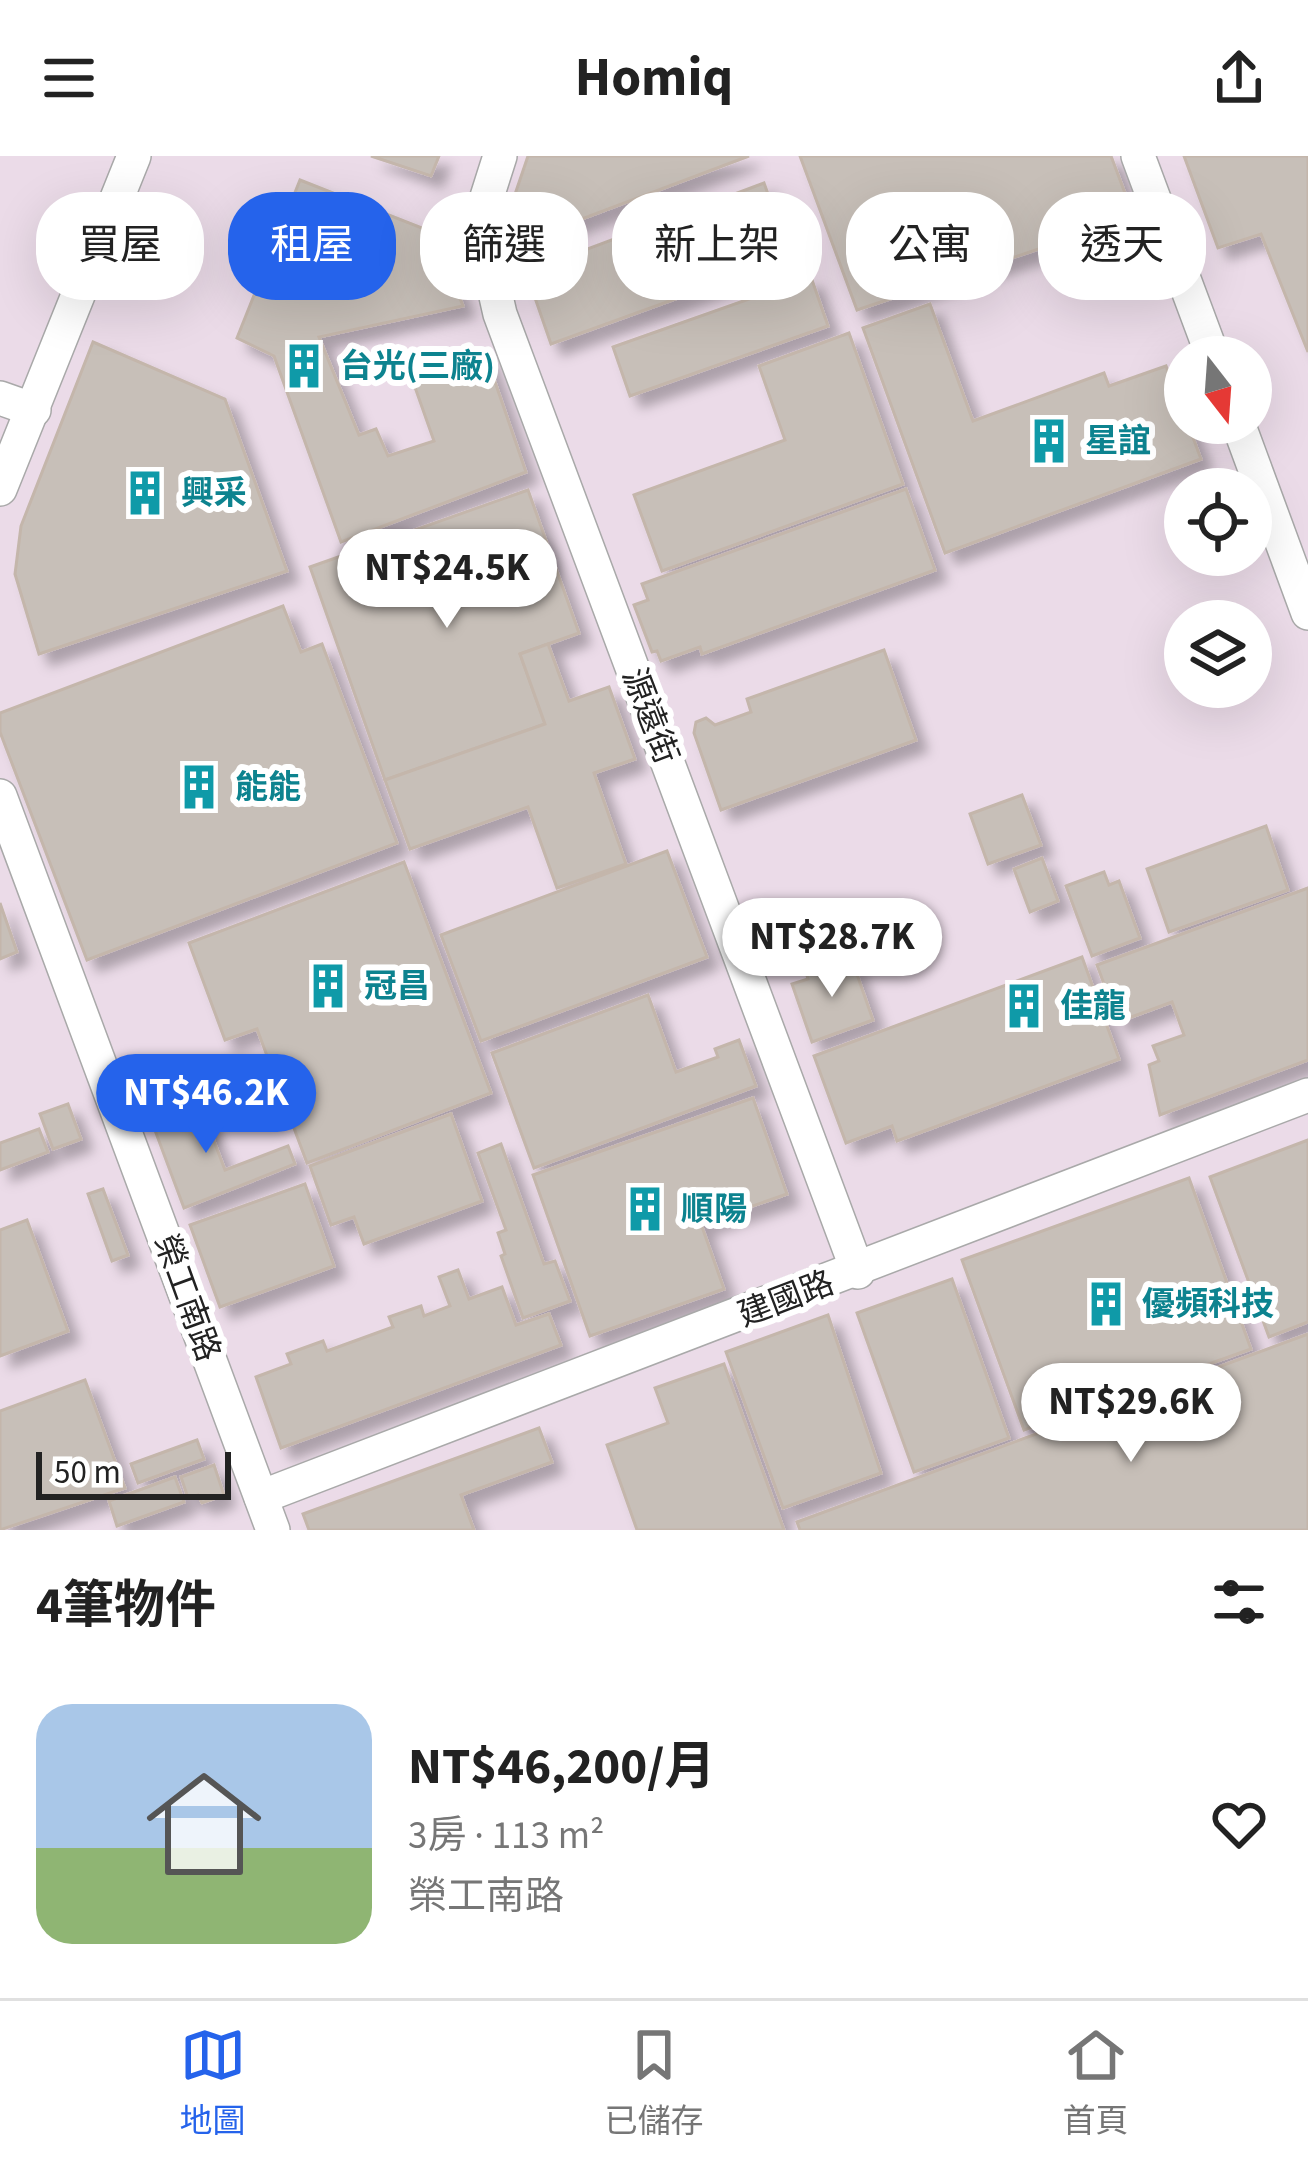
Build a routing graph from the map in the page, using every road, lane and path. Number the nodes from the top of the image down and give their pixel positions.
1 (134, 156) edge
2 (500, 156) edge
3 (1138, 156) edge
4 (1206, 336) edge
5 (0, 398) edge
6 (34, 410) junction
7 (1247, 444) edge
8 (0, 488) edge
9 (1300, 566) edge
10 (1308, 613) edge
11 (0, 796) edge
12 (1308, 1095) edge
13 (858, 1272) junction
14 (261, 1497) junction
15 (273, 1530) edge

1 - 6 street
2 - 13 street, 源遠街
3 - 4 street
5 - 6 street
6 - 8 street
7 - 9 street
9 - 10 street
11 - 14 street, 榮工南路
12 - 13 street, 建國路
13 - 14 street, 建國路
14 - 15 street, 榮工南路

